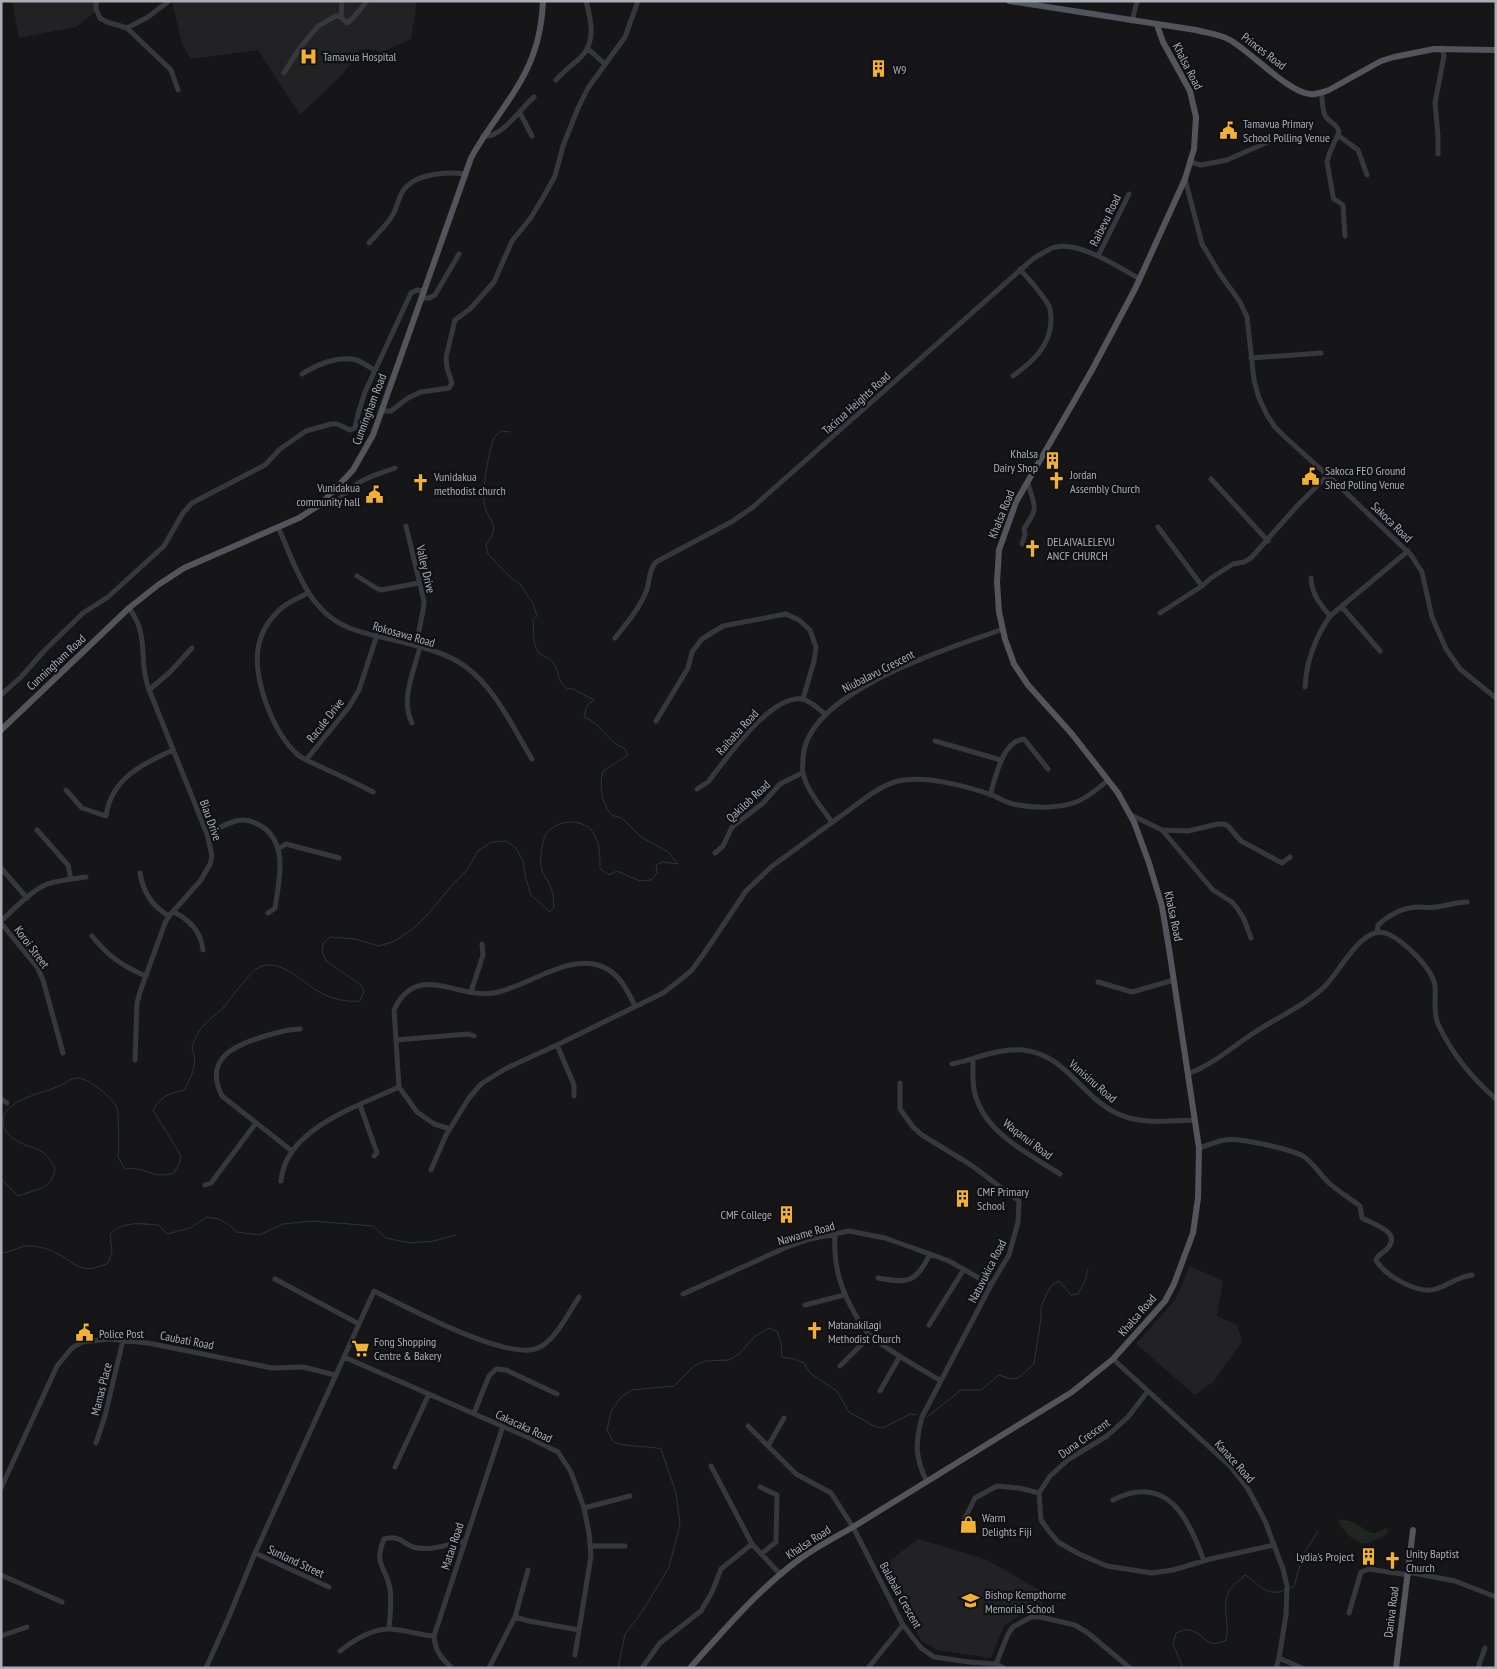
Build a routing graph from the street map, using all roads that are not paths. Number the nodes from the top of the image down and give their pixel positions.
1 (96, 1) edge
2 (169, 1) edge
3 (342, 1) edge
4 (367, 1) edge
5 (544, 1) edge
6 (586, 1) edge
7 (638, 1) edge
8 (1009, 1) edge
9 (1137, 1) edge
10 (341, 17) junction
11 (1132, 21) junction
12 (1157, 24) junction
13 (127, 28) junction
14 (587, 48) junction
15 (1442, 48) junction
16 (1496, 50) edge
17 (605, 64) junction
18 (284, 73) dead end
19 (556, 80) dead end
20 (178, 90) dead end
21 (1321, 93) junction
22 (534, 98) dead end
23 (520, 113) junction
24 (483, 136) junction
25 (532, 136) dead end
26 (1339, 136) junction
27 (1268, 142) dead end
28 (1438, 154) dead end
29 (1190, 162) junction
30 (464, 174) junction
31 (1367, 175) dead end
32 (1185, 179) junction
33 (1129, 194) dead end
34 (1345, 236) dead end
35 (368, 243) dead end
36 (459, 254) dead end
37 (1098, 256) junction
38 (1020, 269) junction
39 (1140, 279) junction
40 (424, 291) junction
41 (422, 298) junction
42 (1321, 353) dead end
43 (1251, 358) junction
44 (374, 370) junction
45 (302, 374) dead end
46 (1013, 376) dead end
47 (381, 411) junction
48 (395, 468) dead end
49 (1328, 475) junction
50 (1211, 479) dead end
51 (1028, 482) junction
52 (326, 499) junction
53 (406, 526) dead end
54 (278, 527) junction
55 (1158, 527) dead end
56 (1268, 541) junction
57 (1022, 544) dead end
58 (1408, 551) junction
59 (357, 576) dead end
60 (1311, 578) dead end
61 (418, 583) junction
62 (1202, 586) junction
63 (308, 593) junction
64 (1342, 607) junction
65 (129, 608) junction
66 (1160, 614) dead end
67 (1330, 616) junction
68 (1003, 629) junction
69 (377, 635) junction
70 (614, 638) dead end
71 (418, 646) junction
72 (192, 648) dead end
73 (1380, 651) dead end
74 (1304, 687) dead end
75 (148, 690) junction
76 (1, 695) edge
77 (1496, 698) edge
78 (804, 699) junction
79 (825, 714) junction
80 (656, 721) dead end
81 (412, 723) dead end
82 (1, 730) edge
83 (935, 741) dead end
84 (173, 750) junction
85 (532, 759) dead end
86 (306, 760) junction
87 (1001, 760) junction
88 (1048, 769) dead end
89 (802, 773) junction
90 (1108, 780) junction
91 (697, 788) dead end
92 (66, 790) dead end
93 (373, 792) dead end
94 (990, 795) junction
95 (1129, 813) junction
96 (832, 822) junction
97 (37, 830) dead end
98 (1162, 830) junction
99 (207, 834) junction
100 (278, 849) junction
101 (715, 853) dead end
102 (1290, 857) dead end
103 (339, 858) dead end
104 (1, 868) edge
105 (140, 873) dead end
106 (86, 877) dead end
107 (71, 879) junction
108 (27, 898) junction
109 (1467, 902) dead end
110 (268, 913) dead end
111 (172, 914) junction
112 (1, 922) edge
113 (1377, 932) junction
114 (92, 936) dead end
115 (1251, 938) dead end
116 (482, 944) dead end
117 (203, 950) dead end
118 (146, 976) junction
119 (1174, 980) junction
120 (1098, 982) dead end
121 (471, 992) junction
122 (635, 1006) junction
123 (300, 1029) dead end
124 (474, 1036) dead end
125 (396, 1040) junction
126 (557, 1045) junction
127 (63, 1053) dead end
128 (973, 1059) junction
129 (135, 1060) dead end
130 (952, 1064) dead end
131 (1188, 1074) junction
132 (900, 1083) dead end
133 (399, 1087) junction
134 (574, 1096) dead end
135 (1, 1099) edge
136 (1496, 1099) edge
137 (7, 1103) dead end
138 (360, 1105) junction
139 (1195, 1120) junction
140 (256, 1123) junction
141 (450, 1130) junction
142 (1199, 1148) junction
143 (292, 1151) junction
144 (374, 1156) dead end
145 (431, 1170) dead end
146 (1060, 1174) dead end
147 (281, 1181) dead end
148 (205, 1185) dead end
149 (835, 1234) junction
150 (930, 1254) junction
151 (964, 1269) junction
152 (1472, 1275) dead end
153 (878, 1278) dead end
154 (275, 1279) dead end
155 (991, 1285) junction
156 (683, 1294) dead end
157 (844, 1295) junction
158 (579, 1297) dead end
159 (805, 1305) dead end
160 (359, 1324) junction
161 (930, 1325) dead end
162 (870, 1336) junction
163 (123, 1340) junction
164 (900, 1356) junction
165 (344, 1357) junction
166 (1112, 1360) junction
167 (840, 1366) dead end
168 (335, 1375) junction
169 (941, 1381) junction
170 (880, 1391) dead end
171 (1148, 1392) junction
172 (429, 1394) junction
173 (556, 1394) dead end
174 (474, 1413) junction
175 (784, 1418) dead end
176 (503, 1426) junction
177 (748, 1426) dead end
178 (96, 1443) dead end
179 (768, 1446) junction
180 (711, 1466) dead end
181 (395, 1467) dead end
182 (927, 1482) junction
183 (760, 1487) dead end
184 (1, 1488) edge
185 (1039, 1493) junction
186 (630, 1496) dead end
187 (1113, 1500) dead end
188 (584, 1508) junction
189 (962, 1524) dead end
190 (853, 1527) junction
191 (1413, 1530) dead end
192 (464, 1541) junction
193 (752, 1544) junction
194 (1274, 1545) junction
195 (590, 1546) junction
196 (625, 1546) dead end
197 (255, 1553) junction
198 (761, 1554) junction
199 (1204, 1561) junction
200 (528, 1570) dead end
201 (1408, 1573) junction
202 (1, 1575) edge
203 (781, 1575) junction
204 (329, 1587) dead end
205 (1496, 1597) edge
206 (62, 1602) dead end
207 (1349, 1613) dead end
208 (514, 1617) junction
209 (903, 1625) junction
210 (27, 1626) dead end
211 (390, 1629) junction
212 (579, 1630) junction
213 (1, 1636) edge
214 (434, 1636) junction
215 (1485, 1648) dead end
216 (340, 1651) dead end
217 (575, 1655) dead end
218 (1279, 1658) junction
219 (996, 1664) junction
220 (968, 1665) edge
221 (206, 1668) edge
222 (452, 1668) edge
223 (489, 1668) edge
224 (642, 1668) edge
225 (690, 1668) edge
226 (868, 1668) edge
227 (1004, 1668) edge
228 (1130, 1668) edge
229 (1276, 1668) edge
230 (1302, 1668) edge
231 (1396, 1668) edge
232 (1478, 1668) edge

1 - 13 street
2 - 13 street
3 - 10 street
4 - 10 street
5 - 24 main road, Cunningham Road
6 - 14 street
7 - 17 street
8 - 11 main road, Princes Road
9 - 11 street
10 - 18 street
11 - 12 main road, Princes Road
12 - 21 main road, Princes Road
12 - 29 main road, Khalsa Road
13 - 20 street
14 - 17 street
14 - 19 street
15 - 16 main road
15 - 21 main road
15 - 28 street
17 - 47 street
21 - 26 street
22 - 23 street
23 - 24 street
23 - 25 street
24 - 30 main road, Cunningham Road
26 - 31 street
26 - 34 street
27 - 29 street
29 - 32 main road, Khalsa Road
30 - 35 street
30 - 40 main road, Cunningham Road
32 - 39 main road, Khalsa Road
32 - 43 street, Sakoca Road
33 - 37 street, Raibevu Road
36 - 41 street
37 - 38 street, Tacirua Heights Road
37 - 39 street, Tacirua Heights Road
38 - 46 street
38 - 70 street, Tacirua Heights Road
39 - 51 main road, Khalsa Road
40 - 41 main road, Cunningham Road
40 - 44 street
41 - 47 main road, Cunningham Road
42 - 43 street
43 - 49 street, Sakoca Road
44 - 45 street
44 - 76 street
47 - 52 main road, Cunningham Road
48 - 52 street
49 - 56 street
49 - 58 street, Sakoca Road
50 - 56 street
51 - 57 street
51 - 68 main road, Khalsa Road
52 - 54 main road, Cunningham Road
53 - 61 street, Valley Drive
54 - 63 street, Rokosawa Road
54 - 65 main road, Cunningham Road
55 - 62 street
56 - 62 street
58 - 64 street
58 - 77 street, Sakoca Road
59 - 61 street
60 - 67 street
61 - 71 street, Valley Drive
62 - 66 street
63 - 69 street, Rokosawa Road
63 - 86 street
64 - 67 street
64 - 73 street
65 - 75 street, Biau Drive
65 - 82 main road, Cunningham Road
67 - 74 street
68 - 79 street, Niubalavu Crescent
68 - 90 main road, Khalsa Road
69 - 71 street, Rokosawa Road
69 - 86 street, Racule Drive
71 - 81 street, Valley Drive
71 - 85 street, Rokosawa Road
72 - 75 street
75 - 84 street, Biau Drive
78 - 79 street
78 - 80 street
78 - 91 street, Raibaba Road
79 - 89 street, Niubalavu Crescent
83 - 87 street
84 - 92 street
84 - 99 street, Biau Drive
86 - 93 street
87 - 88 street
87 - 94 street
89 - 96 street, Niubalavu Crescent
89 - 101 street, Qakilob Road
90 - 94 street
90 - 95 main road, Khalsa Road
94 - 96 street
95 - 98 street
95 - 119 main road, Khalsa Road
96 - 122 street
97 - 107 street
98 - 102 street
98 - 115 street
99 - 100 street
99 - 111 street, Biau Drive
100 - 103 street
100 - 110 street
104 - 108 street
105 - 111 street
106 - 107 street
107 - 108 street
108 - 112 street
109 - 113 street
111 - 117 street
111 - 118 street, Biau Drive
112 - 127 street, Koroi Street
113 - 131 street
113 - 136 street
114 - 118 street
116 - 121 street
118 - 129 street, Biau Drive
119 - 120 street
119 - 131 main road, Khalsa Road
121 - 122 street
121 - 125 street
122 - 126 street
123 - 140 street
124 - 125 street
125 - 133 street
126 - 134 street
126 - 141 street
128 - 130 street, Vunisinu Road
128 - 139 street, Vunisinu Road
128 - 146 street, Waqanui Road
131 - 139 main road, Khalsa Road
132 - 155 street, Natuvukica Road
133 - 138 street
133 - 141 street
135 - 137 street
138 - 143 street
138 - 144 street
139 - 142 main road, Khalsa Road
140 - 143 street
140 - 148 street
141 - 145 street
142 - 152 street
142 - 166 main road, Khalsa Road
143 - 147 street
149 - 150 street, Nawame Road
149 - 156 street, Nawame Road
149 - 157 street
150 - 151 street, Nawame Road
150 - 153 street
151 - 155 street, Nawame Road
151 - 161 street
154 - 160 street
155 - 169 street, Natuvukica Road
157 - 159 street
157 - 162 street
158 - 160 street
160 - 165 street
162 - 164 street
162 - 167 street
163 - 168 street, Caubati Road
163 - 178 street, Mamas Place
163 - 184 street, Caubati Road
164 - 169 street
164 - 170 street
165 - 168 street
165 - 172 street, Cakacaka Road
166 - 171 street, Kanace Road
166 - 182 main road, Khalsa Road
168 - 197 street
169 - 182 street, Natuvukica Road
171 - 185 street, Duna Crescent
171 - 194 street, Kanace Road
172 - 174 street, Cakacaka Road
172 - 181 street
173 - 174 street
174 - 176 street, Cakacaka Road
175 - 179 street
176 - 188 street, Cakacaka Road
176 - 192 street, Matau Road
177 - 179 street, Balabala Crescent
179 - 190 street, Balabala Crescent
180 - 193 street
182 - 190 main road, Khalsa Road
183 - 198 street
185 - 189 street
185 - 199 street
186 - 188 street
187 - 199 street
188 - 195 street, Cakacaka Road
190 - 203 main road, Khalsa Road
190 - 209 street, Balabala Crescent
191 - 201 main road, Daniva Road
192 - 211 street
192 - 214 street, Matau Road
193 - 198 street
193 - 224 street
194 - 199 street
194 - 218 street, Kanace Road
195 - 196 street
195 - 212 street, Cakacaka Road
197 - 204 street, Sunland Street
197 - 221 street
198 - 203 street
200 - 208 street
201 - 205 street
201 - 207 street
201 - 231 main road, Daniva Road
202 - 206 street
203 - 225 main road, Khalsa Road
208 - 212 street
208 - 223 street
209 - 220 street, Balabala Crescent
209 - 226 street
210 - 213 street
211 - 214 street
211 - 216 street
212 - 217 street, Cakacaka Road
214 - 222 street
215 - 232 street
218 - 229 street, Kanace Road
218 - 230 street
219 - 220 street, Balabala Crescent
219 - 227 street, Balabala Crescent
219 - 228 street

